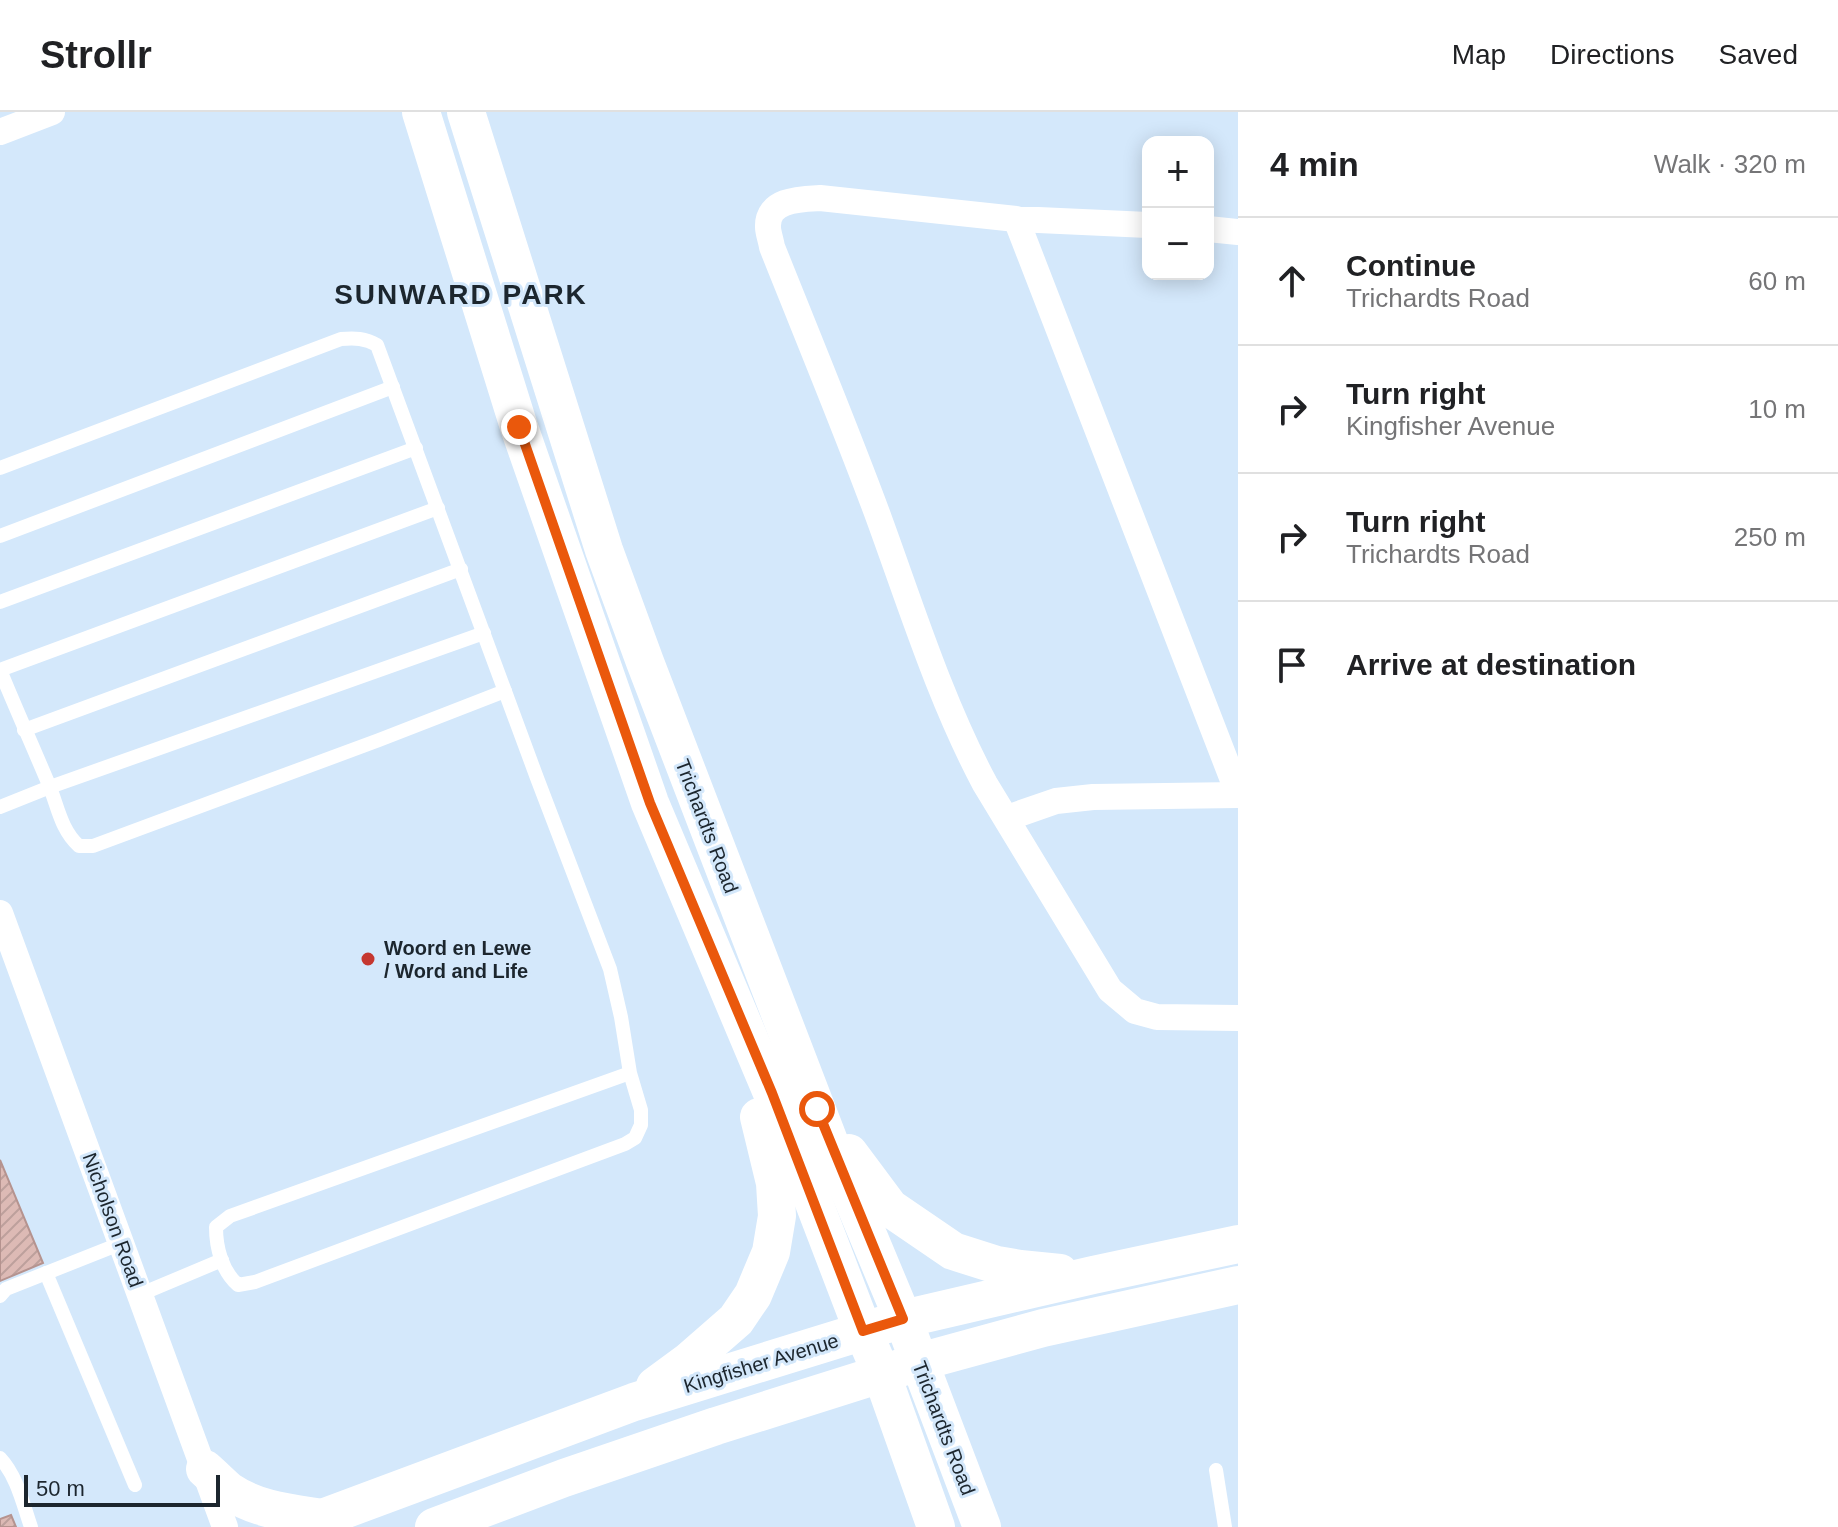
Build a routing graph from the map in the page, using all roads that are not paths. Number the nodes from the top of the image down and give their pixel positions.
1 (52, 112) edge
2 (421, 112) edge
3 (466, 112) edge
4 (0, 132) edge
5 (1016, 219) junction
6 (1142, 225) edge
7 (1214, 230) edge
8 (1238, 232) edge
9 (393, 387) junction
10 (416, 448) junction
11 (0, 468) edge
12 (438, 508) junction
13 (0, 536) edge
14 (461, 569) junction
15 (0, 602) edge
16 (484, 633) junction
17 (0, 670) edge
18 (505, 691) junction
19 (24, 730) junction
20 (50, 787) junction
21 (1238, 794) edge
22 (0, 807) edge
23 (1007, 818) junction
24 (0, 913) edge
25 (1238, 1018) edge
26 (741, 1022) junction
27 (630, 1073) junction
28 (817, 1109) junction
29 (122, 1243) junction
30 (1238, 1244) edge
31 (222, 1260) junction
32 (46, 1273) junction
33 (1093, 1275) junction
34 (1238, 1285) edge
35 (141, 1294) junction
36 (0, 1296) edge
37 (903, 1319) junction
38 (863, 1331) junction
39 (919, 1362) junction
40 (882, 1375) junction
41 (634, 1402) junction
42 (0, 1458) edge
43 (205, 1469) junction
44 (1216, 1470) dead end
45 (135, 1485) dead end
46 (310, 1522) edge
47 (31, 1527) edge
48 (225, 1527) edge
49 (434, 1527) edge
50 (936, 1527) edge
51 (982, 1527) edge
52 (1225, 1527) edge

1 - 4 street
2 - 26 main road, Trichardts Road
3 - 28 main road, Trichardts Road
5 - 6 street
5 - 21 street
5 - 23 street
7 - 8 street
9 - 10 lane
9 - 11 lane
9 - 13 lane
10 - 12 lane
10 - 15 lane
12 - 14 lane
12 - 17 lane
14 - 16 lane
14 - 19 lane
16 - 18 lane
16 - 20 lane
17 - 19 lane
18 - 20 lane
18 - 27 lane
19 - 20 lane
20 - 22 lane
21 - 23 street
23 - 25 street
24 - 29 street, Nicholson Road
26 - 38 main road, Trichardts Road
26 - 41 main road
27 - 31 lane
27 - 31 lane
28 - 33 main road
28 - 37 main road, Trichardts Road
29 - 32 lane
29 - 35 street, Nicholson Road
30 - 33 main road, Kingfisher Avenue
31 - 35 lane
32 - 36 lane
32 - 45 lane
33 - 37 main road, Kingfisher Avenue
34 - 39 main road
35 - 43 street, Nicholson Road
37 - 38 main road, Kingfisher Avenue
37 - 39 main road, Trichardts Road
38 - 40 main road, Trichardts Road
38 - 41 main road, Kingfisher Avenue
39 - 40 main road
39 - 51 main road, Trichardts Road
40 - 49 main road
40 - 50 main road, Trichardts Road
41 - 46 main road, Kingfisher Avenue
42 - 47 lane
43 - 46 main road
43 - 48 street, Nicholson Road
44 - 52 lane

